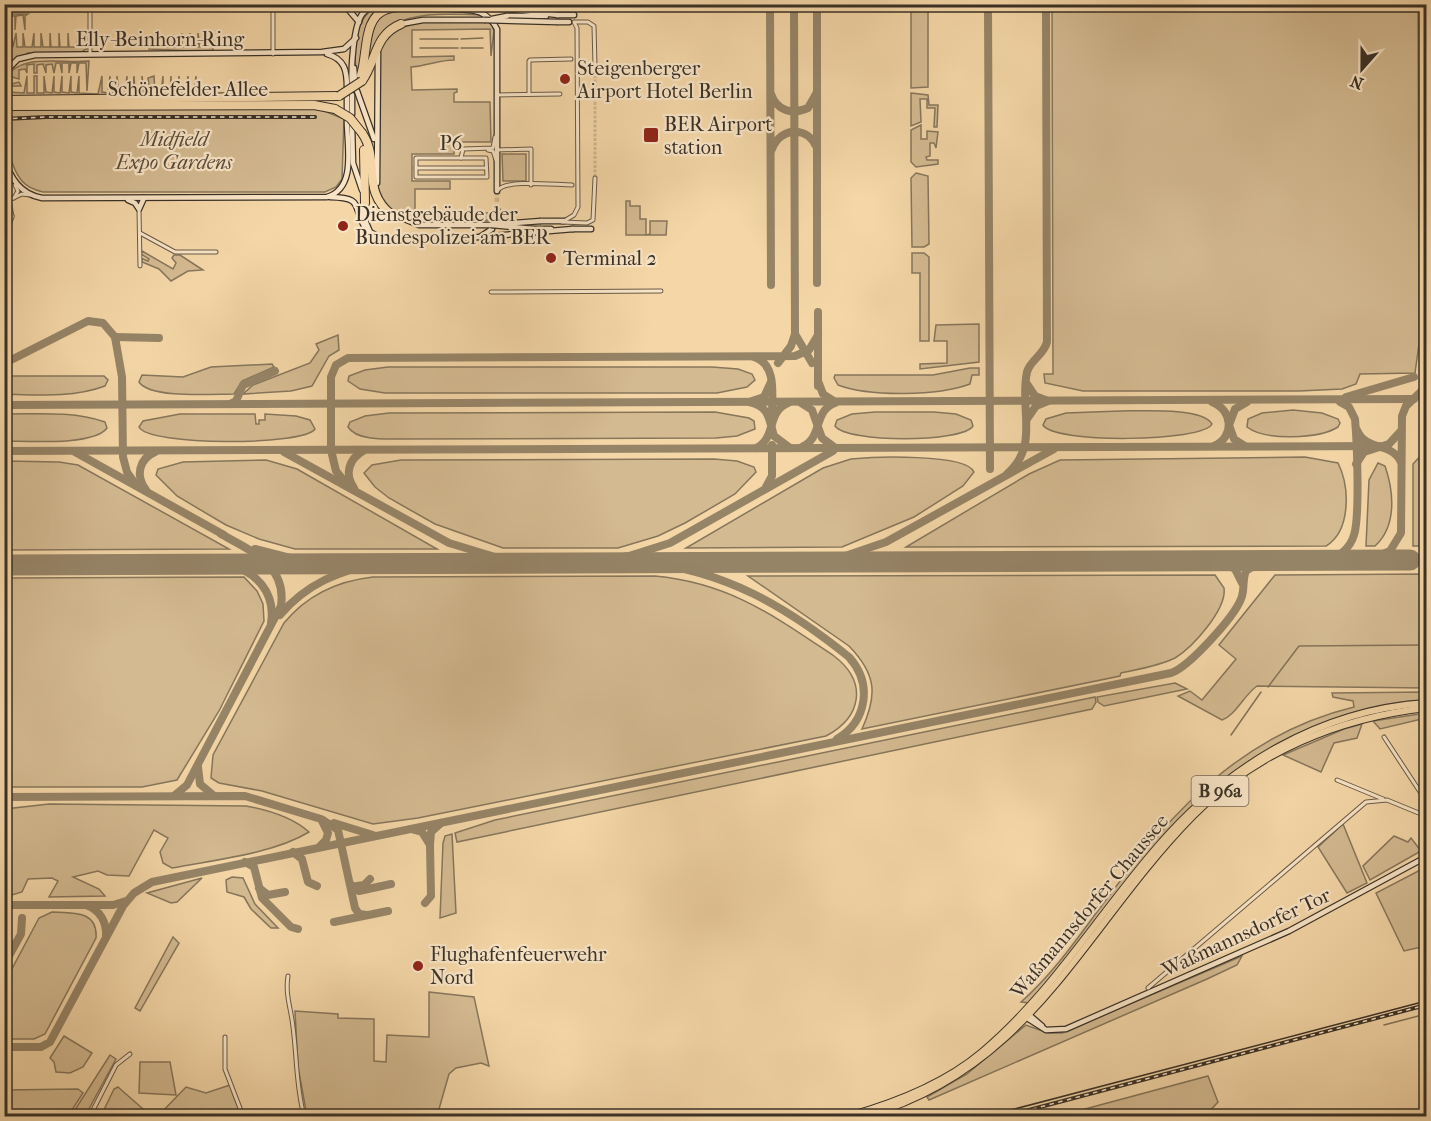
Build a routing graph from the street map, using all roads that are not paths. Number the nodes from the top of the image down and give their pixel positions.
1 (357, 4) edge
2 (386, 4) edge
3 (425, 5) edge
4 (434, 5) edge
5 (460, 5) edge
6 (90, 8) junction
7 (273, 8) junction
8 (347, 8) junction
9 (4, 9) edge
10 (558, 15) junction
11 (574, 15) dead end
12 (484, 20) junction
13 (359, 22) junction
14 (572, 22) junction
15 (401, 24) junction
16 (356, 38) junction
17 (322, 52) junction
18 (90, 54) junction
19 (273, 54) junction
20 (570, 59) dead end
21 (595, 66) tunnel mouth
22 (4, 71) edge
23 (353, 88) junction
24 (529, 94) junction
25 (560, 94) dead end
26 (497, 95) junction
27 (4, 100) edge
28 (4, 106) edge
29 (350, 113) dead end
30 (347, 121) dead end
31 (352, 125) dead end
32 (362, 133) junction
33 (497, 134) junction
34 (4, 148) edge
35 (496, 150) junction
36 (376, 152) junction
37 (5, 158) edge
38 (461, 158) junction
39 (466, 158) junction
40 (496, 162) junction
41 (416, 168) junction
42 (487, 168) junction
43 (496, 177) junction
44 (595, 178) tunnel mouth
45 (14, 181) junction
46 (502, 185) junction
47 (531, 185) junction
48 (572, 185) dead end
49 (497, 191) joint
50 (30, 195) junction
51 (327, 197) junction
52 (13, 198) junction
53 (120, 198) junction
54 (144, 198) junction
55 (365, 203) junction
56 (139, 208) junction
57 (497, 210) tunnel mouth
58 (392, 214) junction
59 (12, 216) junction
60 (563, 221) junction
61 (490, 225) junction
62 (4, 229) edge
63 (573, 229) junction
64 (591, 229) dead end
65 (370, 232) junction
66 (140, 233) junction
67 (476, 237) junction
68 (4, 239) edge
69 (216, 252) dead end
70 (140, 266) dead end
71 (661, 291) dead end
72 (491, 292) dead end
73 (1426, 703) edge
74 (1426, 708) edge
75 (1384, 737) dead end
76 (1337, 780) dead end
77 (1387, 800) junction
78 (1426, 801) edge
79 (1426, 816) edge
80 (1426, 857) edge
81 (288, 976) dead end
82 (1148, 988) dead end
83 (1025, 1015) junction
84 (225, 1037) dead end
85 (130, 1054) dead end
86 (90, 1116) edge
87 (243, 1116) edge
88 (304, 1116) edge
89 (848, 1116) edge
90 (866, 1116) edge

1 - 8 street
2 - 3 street
2 - 13 street
3 - 4 street
3 - 23 highway
4 - 5 street
4 - 26 street
5 - 10 street
6 - 7 street
6 - 9 street
6 - 18 street
7 - 8 street
7 - 19 street
8 - 13 street
10 - 11 street
10 - 12 street, bridge
12 - 14 street, bridge
12 - 15 street
13 - 16 street
14 - 21 street
14 - 60 street
15 - 23 highway
15 - 36 street
16 - 17 street, Elly-Beinhorn-Ring
16 - 23 street
17 - 19 street, Elly-Beinhorn-Ring
17 - 23 street
18 - 19 street, Elly-Beinhorn-Ring
18 - 22 street, Elly-Beinhorn-Ring
20 - 24 street
23 - 27 highway, Schönefelder Allee
23 - 29 street
23 - 36 street
24 - 25 street
24 - 26 street
26 - 33 street
28 - 32 highway, Schönefelder Allee, bridge
30 - 51 street
31 - 55 street
32 - 55 highway
32 - 58 highway
33 - 35 street
33 - 38 street
34 - 37 street
35 - 40 street
35 - 47 street
36 - 58 street
37 - 45 street
38 - 39 street, P6
38 - 41 street, P6
39 - 40 street
39 - 42 street, P6
40 - 43 street
41 - 42 street, P6
41 - 42 street, P6
43 - 46 street
43 - 49 street
44 - 60 street
45 - 50 street
45 - 52 street
46 - 47 street
46 - 49 street
47 - 48 street
50 - 52 street
50 - 53 street
51 - 54 street
51 - 65 street
52 - 59 street
53 - 54 street
53 - 56 street
54 - 56 street
55 - 65 street
56 - 66 street
57 - 67 street
58 - 61 street
59 - 62 street
59 - 68 street
60 - 61 street, bridge
61 - 63 street, bridge
63 - 64 street
63 - 67 street
65 - 67 street
66 - 69 street
66 - 70 street
71 - 72 street
73 - 83 main road, Waßmannsdorfer Chaussee / B 96a
74 - 83 main road, Waßmannsdorfer Chaussee / B 96a
75 - 78 street
76 - 77 street
77 - 79 street
77 - 82 street
80 - 83 street, Waßmannsdorfer Tor
81 - 88 street
83 - 89 main road, Waßmannsdorfer Chaussee / B 96a
83 - 90 main road, Waßmannsdorfer Chaussee / B 96a
84 - 87 street
85 - 86 street

